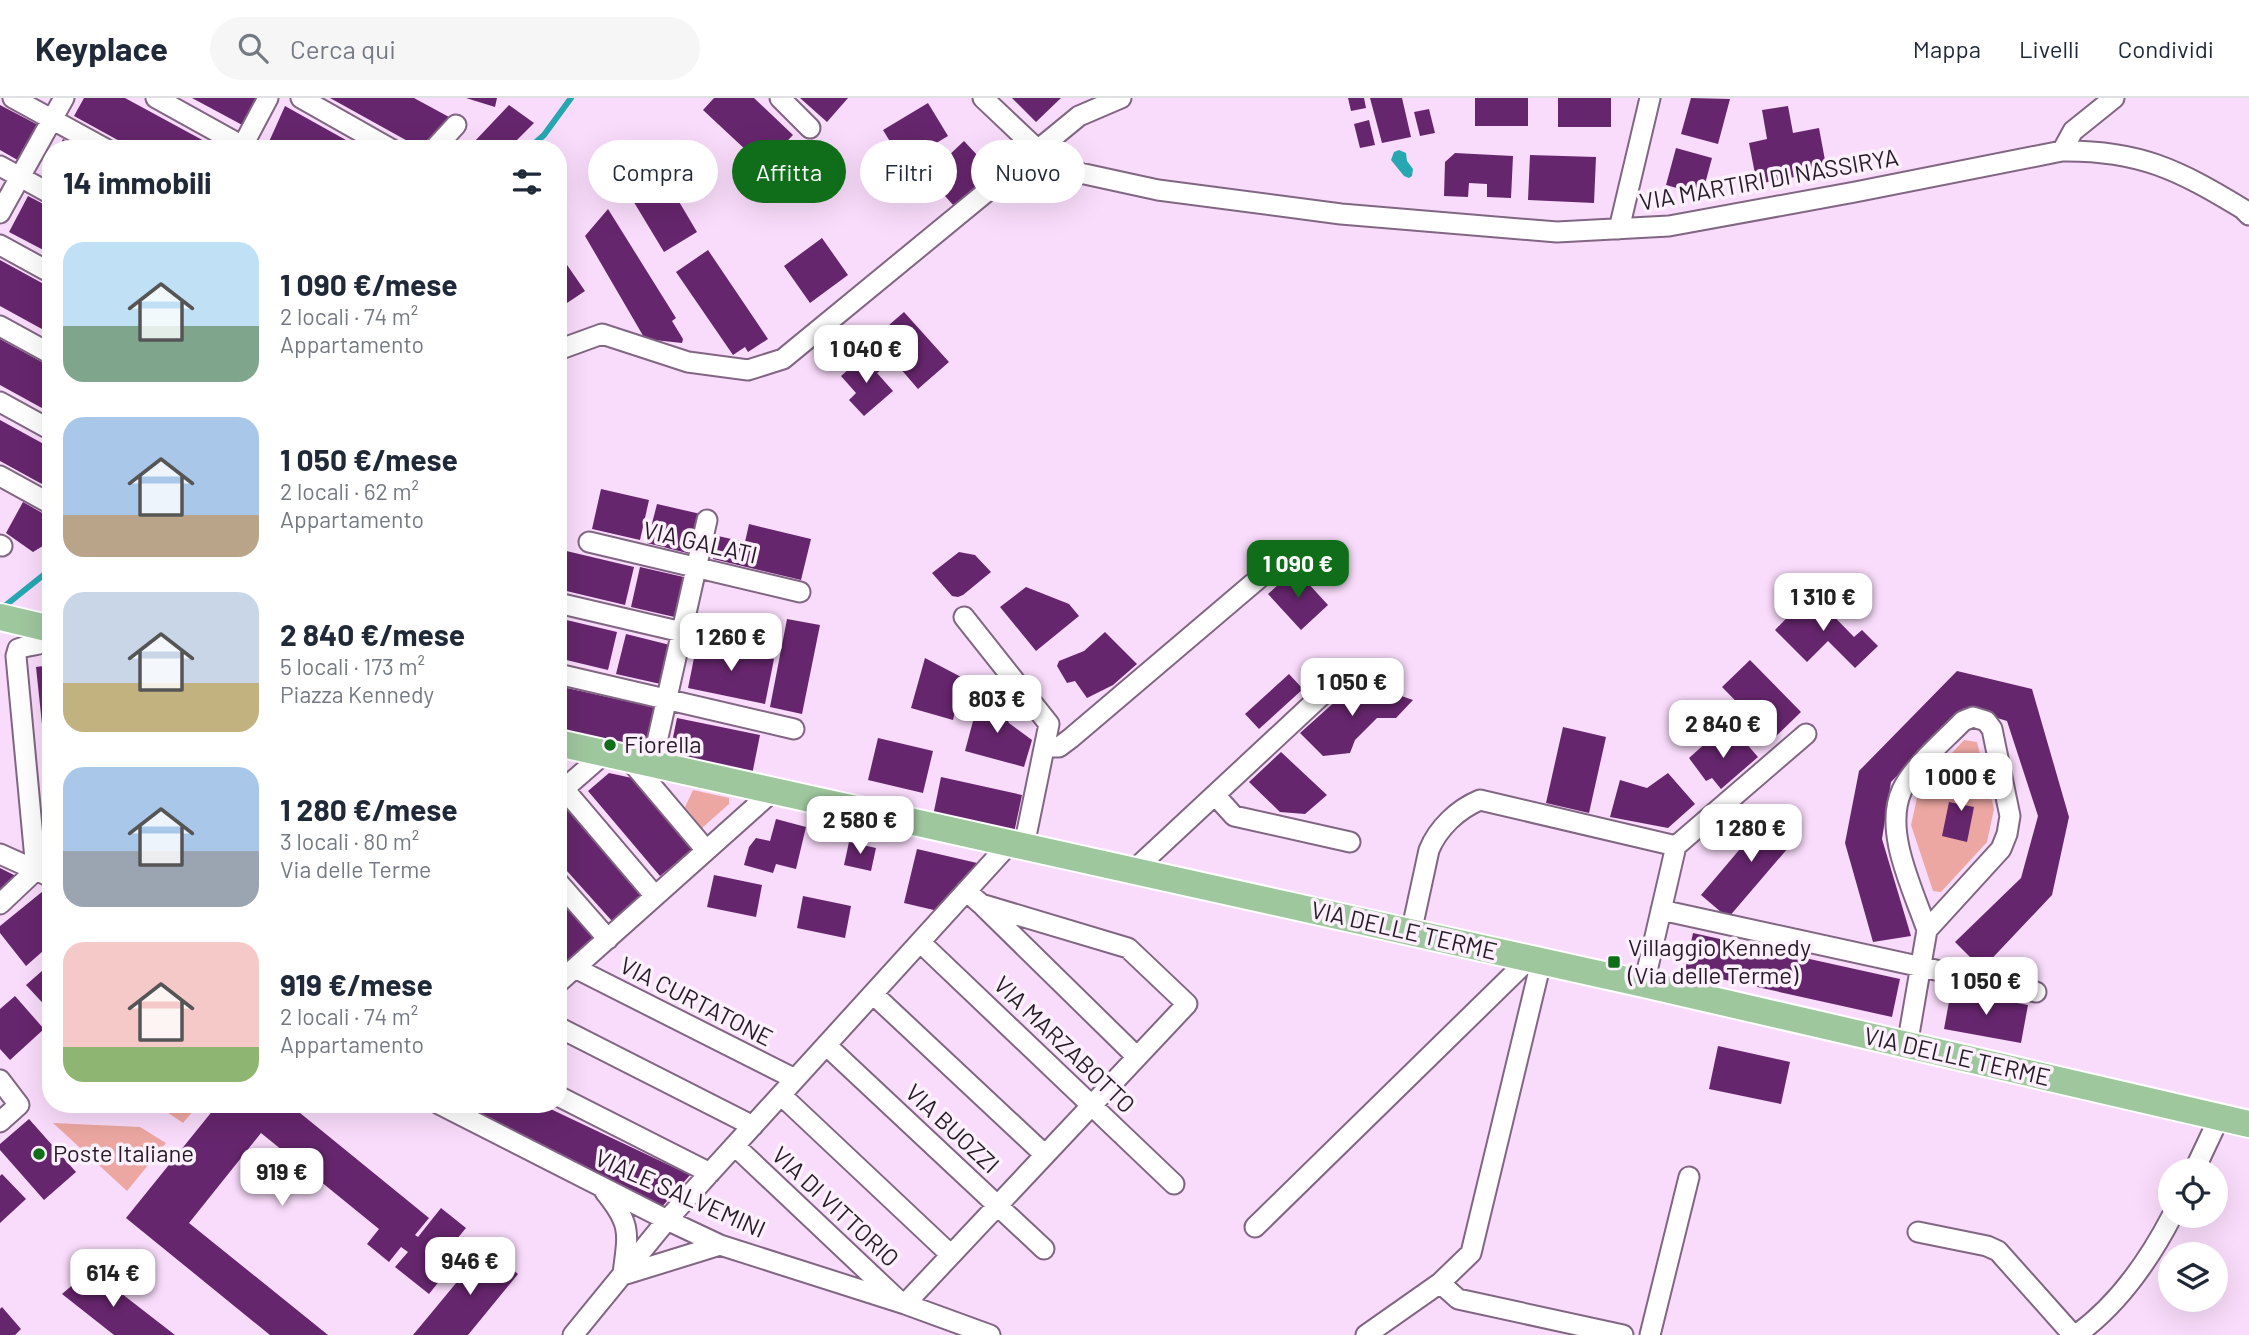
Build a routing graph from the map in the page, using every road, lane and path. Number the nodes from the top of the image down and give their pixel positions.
1 (13, 98) edge
2 (64, 98) edge
3 (156, 98) edge
4 (268, 98) edge
5 (301, 98) edge
6 (780, 98) edge
7 (983, 98) edge
8 (1121, 98) edge
9 (1650, 98) edge
10 (2114, 98) edge
11 (52, 119) junction
12 (456, 125) dead end
13 (810, 128) dead end
14 (90, 140) edge
15 (230, 140) edge
16 (248, 140) edge
17 (375, 140) edge
18 (442, 140) edge
19 (1027, 140) edge
20 (1050, 140) edge
21 (2062, 151) junction
22 (0, 166) edge
23 (1085, 174) edge
24 (20, 177) junction
25 (42, 189) edge
26 (973, 203) edge
27 (0, 213) edge
28 (2249, 215) edge
29 (1619, 229) junction
30 (0, 245) edge
31 (42, 268) edge
32 (0, 326) edge
33 (567, 347) edge
34 (42, 349) edge
35 (0, 402) edge
36 (42, 425) edge
37 (0, 476) edge
38 (42, 499) edge
39 (707, 520) dead end
40 (589, 542) dead end
41 (1277, 563) dead end
42 (696, 568) junction
43 (800, 592) dead end
44 (567, 605) edge
45 (964, 617) dead end
46 (11, 620) edge
47 (42, 627) edge
48 (682, 632) junction
49 (42, 644) edge
50 (567, 676) edge
51 (1337, 681) dead end
52 (667, 699) junction
53 (794, 729) dead end
54 (1806, 734) dead end
55 (567, 745) edge
56 (1045, 746) junction
57 (629, 759) junction
58 (567, 785) edge
59 (773, 791) junction
60 (1215, 795) junction
61 (567, 796) edge
62 (1350, 842) dead end
63 (1017, 845) junction
64 (1675, 846) junction
65 (706, 850) junction
66 (0, 854) edge
67 (42, 866) edge
68 (1133, 871) junction
69 (42, 874) edge
70 (42, 875) edge
71 (966, 891) junction
72 (567, 892) edge
73 (655, 896) junction
74 (0, 904) edge
75 (981, 904) junction
76 (1661, 910) junction
77 (1927, 930) junction
78 (1411, 933) junction
79 (608, 939) junction
80 (920, 942) junction
81 (1535, 960) junction
82 (1920, 966) junction
83 (575, 968) junction
84 (567, 975) edge
85 (1644, 984) junction
86 (2036, 992) dead end
87 (873, 994) junction
88 (567, 1032) edge
89 (826, 1045) junction
90 (1907, 1046) junction
91 (1137, 1057) junction
92 (795, 1079) junction
93 (6, 1087) edge
94 (781, 1095) junction
95 (567, 1101) edge
96 (1091, 1105) junction
97 (457, 1113) edge
98 (2219, 1118) junction
99 (0, 1122) edge
100 (2249, 1124) edge
101 (753, 1126) junction
102 (735, 1146) junction
103 (1045, 1155) junction
104 (2200, 1158) edge
105 (710, 1173) junction
106 (1689, 1177) dead end
107 (1174, 1184) dead end
108 (602, 1187) junction
109 (998, 1206) junction
110 (667, 1220) junction
111 (1255, 1227) dead end
112 (2165, 1228) edge
113 (1917, 1232) dead end
114 (720, 1245) junction
115 (1044, 1249) dead end
116 (951, 1255) junction
117 (623, 1275) junction
118 (1440, 1283) junction
119 (903, 1304) junction
120 (573, 1335) edge
121 (990, 1335) edge
122 (1366, 1335) edge
123 (1623, 1335) edge
124 (1650, 1335) edge
125 (2074, 1335) edge

1 - 11 street
2 - 11 street
3 - 15 street
4 - 16 street
5 - 17 street
6 - 13 street
7 - 19 street, VIA MARTIRI DI NASSIRYA
8 - 20 street
9 - 29 street
10 - 21 street
11 - 14 street
11 - 24 street
12 - 18 street
21 - 28 street, VIA MARTIRI DI NASSIRYA
21 - 29 street, VIA MARTIRI DI NASSIRYA
22 - 24 street
23 - 29 street, VIA MARTIRI DI NASSIRYA
24 - 25 street
24 - 27 street
26 - 33 street
30 - 31 street
32 - 34 street
35 - 36 street
37 - 38 street
39 - 42 street
40 - 42 street, VIA GALATI
41 - 56 street
42 - 43 street, VIA GALATI
42 - 48 street
44 - 48 street
45 - 56 street
46 - 47 main road
48 - 52 street
49 - 67 street
50 - 52 street
51 - 60 street
52 - 53 street
52 - 57 street
54 - 64 street
55 - 57 main road, VIA DELLE TERME
56 - 63 street
57 - 58 street
57 - 59 main road, VIA DELLE TERME
57 - 65 street
59 - 63 main road, VIA DELLE TERME
59 - 65 street
60 - 62 street
60 - 68 street
61 - 73 street
63 - 68 main road, VIA DELLE TERME
63 - 71 street
64 - 76 street
64 - 78 street
65 - 73 street
66 - 69 street
68 - 78 main road, VIA DELLE TERME
70 - 74 street
71 - 75 street
71 - 80 street
72 - 79 street
73 - 79 street
75 - 91 street
75 - 91 street
76 - 82 street
76 - 85 street
77 - 77 street
77 - 82 street
78 - 81 main road, VIA DELLE TERME
79 - 83 street
80 - 87 street
80 - 96 street, VIA MARZABOTTO
81 - 85 main road, VIA DELLE TERME
81 - 111 street
81 - 118 street
82 - 86 street
82 - 90 street
83 - 84 street
83 - 92 street, VIA CURTATONE
85 - 90 main road, VIA DELLE TERME
87 - 89 street
87 - 103 street
88 - 101 street
89 - 92 street
89 - 109 street, VIA BUOZZI
90 - 98 main road, VIA DELLE TERME
91 - 96 street
92 - 94 street
93 - 99 street
94 - 101 street
94 - 116 street
95 - 105 street
96 - 103 street
96 - 107 street, VIA MARZABOTTO
97 - 108 street, VIALE SALVEMINI
98 - 100 main road, VIA DELLE TERME
98 - 104 street
101 - 102 street
102 - 105 street
102 - 119 street, VIA DI VITTORIO
103 - 109 street
105 - 110 street
106 - 124 street
108 - 110 street, VIALE SALVEMINI
108 - 117 street
109 - 115 street, VIA BUOZZI
109 - 116 street
110 - 114 street, VIALE SALVEMINI
110 - 117 street
112 - 125 street
113 - 125 street
114 - 117 street
114 - 119 street, VIALE SALVEMINI
116 - 119 street
117 - 120 street
118 - 122 street
118 - 123 street
119 - 121 street, VIALE SALVEMINI

